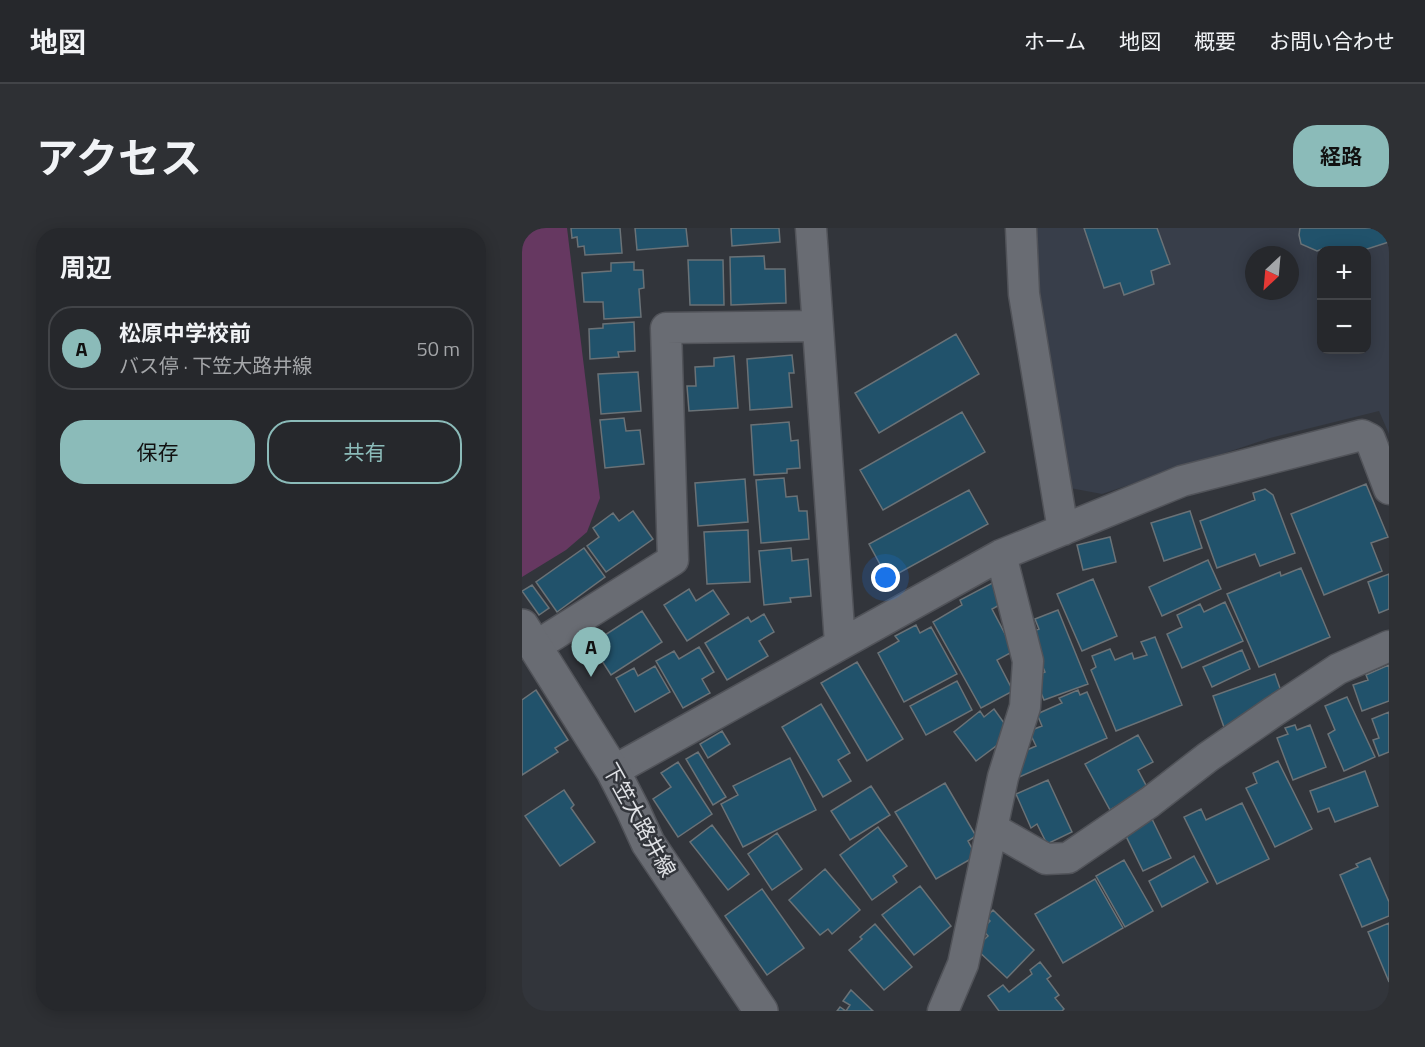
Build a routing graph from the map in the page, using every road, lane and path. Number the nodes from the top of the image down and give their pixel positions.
1 (811, 228) edge
2 (1021, 228) edge
3 (817, 326) junction
4 (1389, 489) edge
5 (1063, 530) junction
6 (1001, 555) junction
7 (529, 636) edge
8 (840, 643) junction
9 (1389, 646) edge
10 (613, 771) junction
11 (992, 828) junction
12 (761, 1011) edge
13 (943, 1011) edge

1 - 3 street
2 - 5 street
3 - 7 street
3 - 8 street
4 - 5 street
5 - 6 street
6 - 8 street
6 - 11 street
7 - 10 main road, 下笠大路井線
8 - 10 street
9 - 11 street
10 - 12 main road, 下笠大路井線
11 - 13 street

